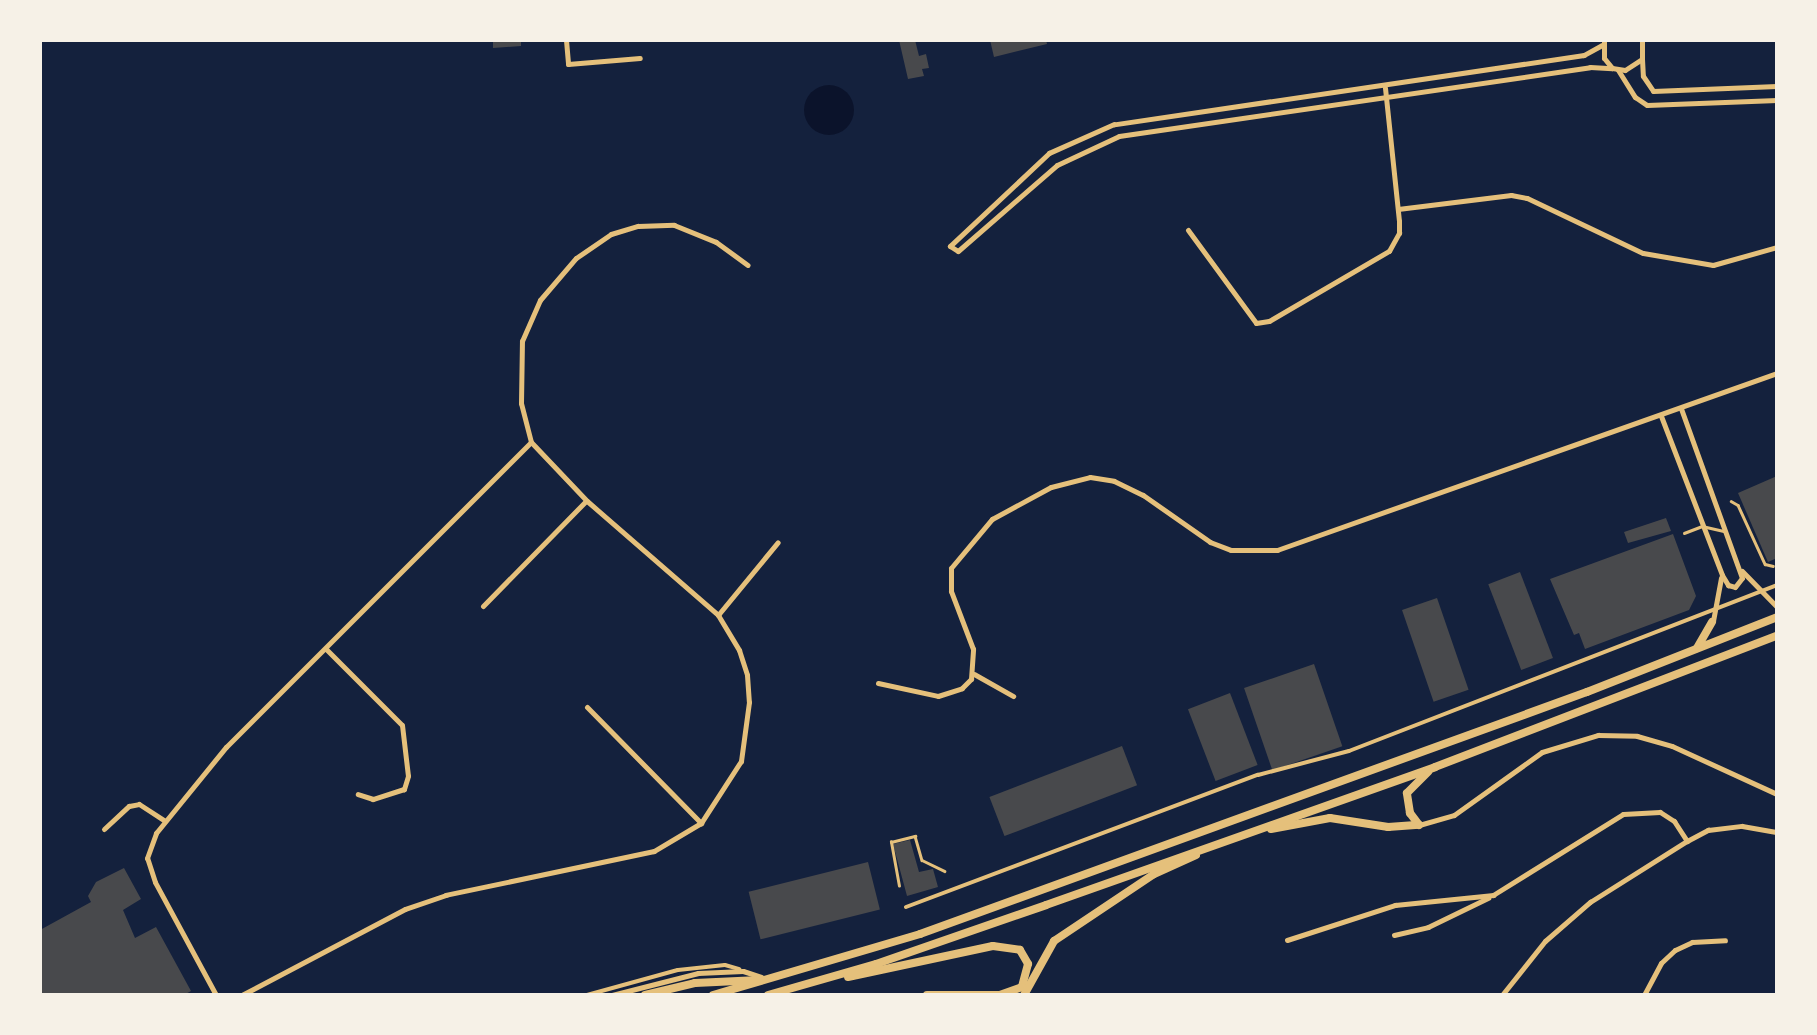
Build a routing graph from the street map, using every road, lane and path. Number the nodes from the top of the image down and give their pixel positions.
1 (566, 40) edge
2 (1603, 42) edge
3 (1642, 42) edge
4 (640, 58) dead end
5 (1642, 59) junction
6 (1536, 62) junction
7 (1615, 69) junction
8 (1539, 75) junction
9 (1777, 86) edge
10 (1385, 88) junction
11 (1386, 99) junction
12 (1777, 100) edge
13 (1176, 116) junction
14 (1178, 128) junction
15 (1398, 209) junction
16 (1188, 230) dead end
17 (1777, 248) edge
18 (748, 266) dead end
19 (1777, 373) edge
20 (1681, 408) junction
21 (1662, 416) junction
22 (531, 442) junction
23 (587, 500) junction
24 (1714, 502) junction
25 (1731, 502) dead end
26 (1698, 510) junction
27 (1702, 526) junction
28 (1726, 532) junction
29 (1684, 533) dead end
30 (778, 542) dead end
31 (1737, 564) junction
32 (1773, 566) dead end
33 (1722, 575) junction
34 (1777, 585) edge
35 (1764, 590) junction
36 (1776, 604) edge
37 (483, 606) dead end
38 (1716, 610) junction
39 (718, 615) junction
40 (1777, 617) edge
41 (1712, 622) joint
42 (1777, 636) edge
43 (326, 649) junction
44 (1694, 652) junction
45 (974, 674) junction
46 (878, 683) dead end
47 (1013, 696) dead end
48 (587, 707) dead end
49 (1434, 767) junction
50 (358, 794) dead end
51 (1777, 794) edge
52 (164, 820) junction
53 (701, 823) junction
54 (1419, 825) junction
55 (104, 829) dead end
56 (1777, 832) edge
57 (1235, 836) junction
58 (1687, 841) junction
59 (944, 871) dead end
60 (899, 886) dead end
61 (1494, 895) junction
62 (906, 907) dead end
63 (1394, 935) dead end
64 (1288, 940) dead end
65 (1725, 940) dead end
66 (743, 971) junction
67 (768, 980) junction
68 (784, 991) junction
69 (216, 995) edge
70 (242, 995) edge
71 (587, 995) edge
72 (612, 995) edge
73 (645, 995) edge
74 (713, 995) edge
75 (768, 995) edge
76 (927, 995) edge
77 (976, 995) edge
78 (1024, 995) edge
79 (1502, 995) edge
80 (1644, 995) edge

1 - 4 street
2 - 6 street
2 - 7 street
3 - 5 street
5 - 7 street
5 - 9 street
6 - 8 street
6 - 10 street
7 - 8 street
7 - 12 street
8 - 11 street
10 - 11 street
10 - 13 street
11 - 14 street
11 - 15 street
13 - 14 street
13 - 14 street
15 - 16 street
15 - 17 street
18 - 22 street
19 - 20 street
20 - 21 street
20 - 24 street
21 - 26 street
21 - 45 street
22 - 23 street
22 - 43 street
23 - 37 street
23 - 39 street
24 - 26 street
24 - 28 street
25 - 32 lane
26 - 27 street
27 - 28 lane
27 - 29 lane
27 - 33 street
28 - 31 street
30 - 39 street
31 - 33 street
31 - 35 street
33 - 38 street
34 - 35 street
35 - 36 street
35 - 38 street
38 - 41 street
38 - 62 street
39 - 53 street
40 - 44 main road
41 - 44 main road
42 - 49 main road
43 - 50 street
43 - 52 street
44 - 67 main road
45 - 46 street
45 - 47 street
48 - 53 street
49 - 54 main road
49 - 57 main road
51 - 54 street
52 - 55 street
52 - 69 street
53 - 70 street
54 - 57 main road
56 - 58 street
57 - 68 main road
57 - 78 main road
58 - 61 street
58 - 79 street
59 - 60 lane
61 - 63 street
61 - 64 street
65 - 80 street
66 - 67 street
66 - 71 street
66 - 72 street
67 - 73 main road
67 - 74 main road
68 - 75 main road
68 - 77 main road
76 - 77 main road

